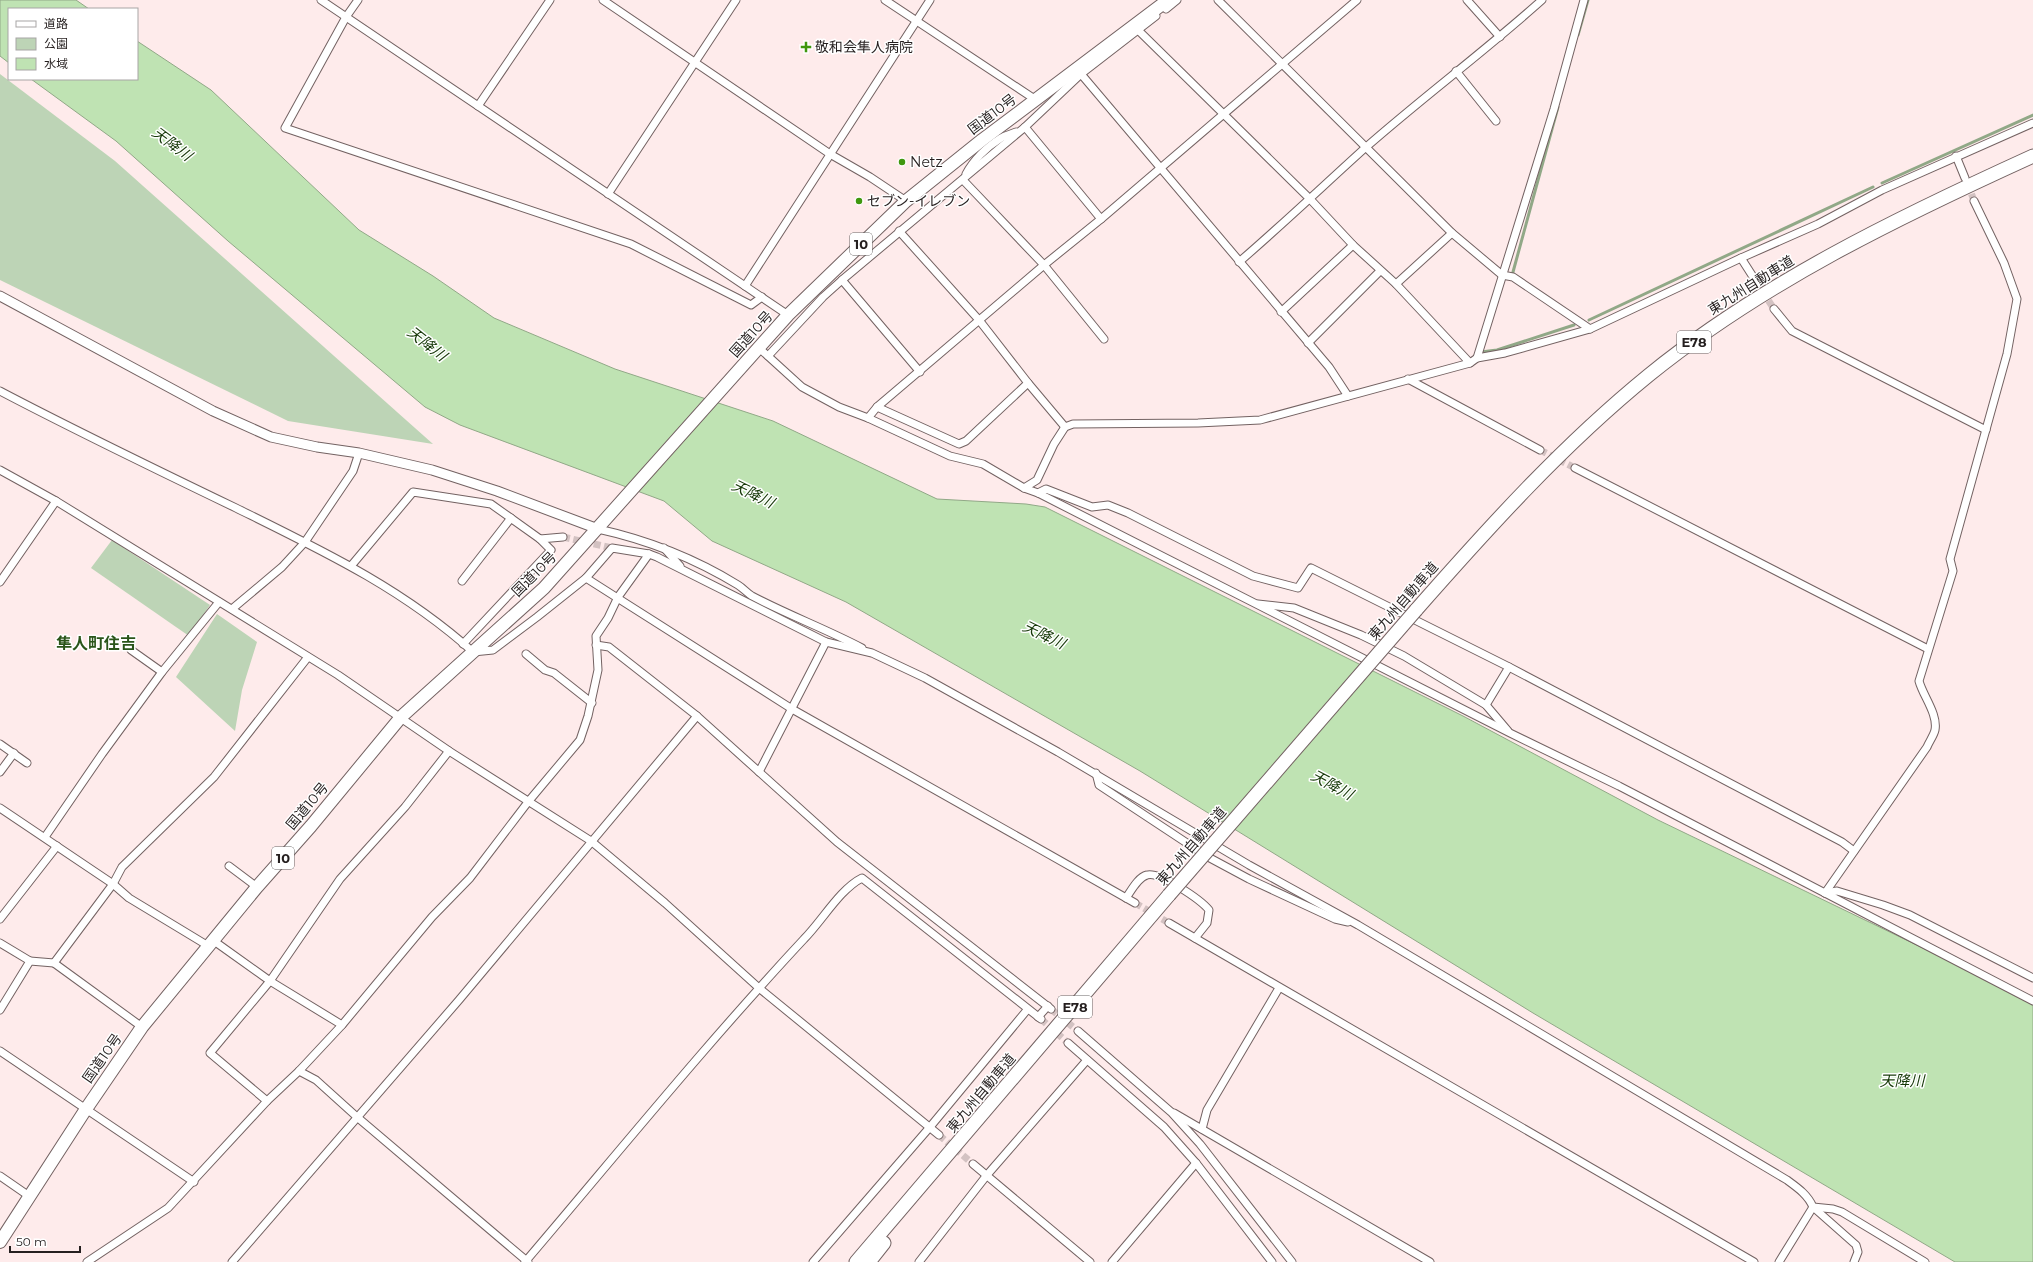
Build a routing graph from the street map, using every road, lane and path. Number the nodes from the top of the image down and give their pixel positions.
1 (321, 0) edge
2 (358, 0) edge
3 (550, 0) edge
4 (603, 0) edge
5 (736, 0) edge
6 (885, 0) edge
7 (930, 0) edge
8 (1168, 0) edge
9 (1177, 0) edge
10 (1218, 0) edge
11 (1357, 0) edge
12 (1468, 0) edge
13 (1542, 0) edge
14 (1584, 0) edge
15 (346, 17) junction
16 (916, 21) junction
17 (1138, 30) junction
18 (1500, 37) junction
19 (695, 62) junction
20 (1284, 65) junction
21 (1456, 71) junction
22 (1081, 74) junction
23 (1036, 100) junction
24 (478, 106) junction
25 (1223, 114) junction
26 (1496, 120) dead end
27 (2033, 123) edge
28 (1025, 127) junction
29 (985, 144) junction
30 (1366, 147) junction
31 (830, 154) junction
32 (1956, 156) junction
33 (2033, 156) edge
34 (1161, 168) junction
35 (1965, 178) tunnel mouth
36 (963, 180) junction
37 (608, 194) junction
38 (1310, 199) junction
39 (1974, 200) tunnel mouth
40 (906, 201) junction
41 (1102, 219) junction
42 (900, 231) junction
43 (1452, 233) junction
44 (1353, 245) junction
45 (1741, 258) junction
46 (1239, 262) junction
47 (1044, 265) junction
48 (1380, 271) junction
49 (1502, 275) junction
50 (842, 280) junction
51 (1757, 283) tunnel mouth
52 (1396, 284) junction
53 (745, 286) junction
54 (0, 296) edge
55 (762, 297) junction
56 (1774, 309) tunnel mouth
57 (1281, 312) junction
58 (788, 315) junction
59 (979, 320) junction
60 (1590, 329) junction
61 (1104, 339) dead end
62 (1308, 342) junction
63 (763, 352) junction
64 (1477, 358) junction
65 (1470, 363) junction
66 (920, 372) junction
67 (1408, 379) junction
68 (1028, 383) junction
69 (0, 391) edge
70 (1348, 396) junction
71 (877, 407) junction
72 (868, 418) junction
73 (1065, 427) junction
74 (1986, 430) junction
75 (1540, 450) tunnel mouth
76 (359, 453) junction
77 (1575, 468) tunnel mouth
78 (0, 470) edge
79 (1024, 488) junction
80 (497, 491) junction
81 (1038, 493) junction
82 (56, 501) junction
83 (491, 504) junction
84 (511, 518) junction
85 (598, 529) junction
86 (563, 537) tunnel mouth
87 (540, 539) junction
88 (305, 542) junction
89 (663, 547) junction
90 (649, 554) junction
91 (351, 566) junction
92 (682, 570) junction
93 (586, 578) junction
94 (462, 581) dead end
95 (0, 582) edge
96 (618, 597) junction
97 (219, 602) junction
98 (1252, 603) junction
99 (232, 608) junction
100 (826, 642) junction
101 (463, 644) junction
102 (596, 645) junction
103 (1928, 649) junction
104 (131, 650) dead end
105 (473, 652) junction
106 (872, 653) junction
107 (526, 654) dead end
108 (308, 656) junction
109 (1509, 667) junction
110 (162, 672) junction
111 (592, 703) junction
112 (1486, 705) junction
113 (792, 709) junction
114 (697, 716) junction
115 (401, 717) junction
116 (1510, 733) junction
117 (0, 744) edge
118 (449, 751) junction
119 (14, 753) junction
120 (27, 763) dead end
121 (0, 772) edge
122 (759, 772) junction
123 (1096, 773) junction
124 (528, 802) junction
125 (0, 808) edge
126 (45, 837) junction
127 (591, 841) junction
128 (57, 846) junction
129 (1854, 851) junction
130 (229, 866) dead end
131 (113, 884) junction
132 (257, 887) junction
133 (1825, 893) junction
134 (1126, 898) junction
135 (1135, 903) tunnel mouth
136 (0, 919) edge
137 (1169, 923) tunnel mouth
138 (1358, 925) junction
139 (1195, 938) junction
140 (0, 943) edge
141 (212, 944) junction
142 (30, 961) junction
143 (54, 964) junction
144 (2033, 978) edge
145 (270, 981) junction
146 (759, 988) junction
147 (1279, 988) junction
148 (2033, 1001) edge
149 (0, 1010) edge
150 (1027, 1010) junction
151 (342, 1025) junction
152 (142, 1027) junction
153 (1078, 1031) tunnel mouth
154 (1068, 1043) tunnel mouth
155 (0, 1052) edge
156 (1088, 1060) junction
157 (299, 1071) junction
158 (267, 1101) junction
159 (86, 1109) junction
160 (1170, 1112) junction
161 (357, 1118) junction
162 (981, 1118) junction
163 (930, 1127) junction
164 (1202, 1128) junction
165 (939, 1135) tunnel mouth
166 (973, 1164) tunnel mouth
167 (1196, 1164) junction
168 (987, 1175) junction
169 (0, 1176) edge
170 (194, 1182) junction
171 (29, 1196) junction
172 (910, 1201) junction
173 (1813, 1207) junction
174 (0, 1242) edge
175 (87, 1262) edge
176 (232, 1262) edge
177 (527, 1262) edge
178 (813, 1262) edge
179 (856, 1262) edge
180 (862, 1262) edge
181 (869, 1262) edge
182 (919, 1262) edge
183 (1090, 1262) edge
184 (1112, 1262) edge
185 (1272, 1262) edge
186 (1292, 1262) edge
187 (1430, 1262) edge
188 (1754, 1262) edge
189 (1779, 1262) edge
190 (1854, 1262) edge
191 (1925, 1262) edge

1 - 15 street
2 - 15 street
3 - 24 street
4 - 19 street
5 - 19 street
6 - 16 street
7 - 16 street
8 - 23 highway, 国道10号 / 10
9 - 17 street
10 - 20 street
11 - 20 street
12 - 18 street
13 - 18 street
14 - 49 street
15 - 24 street
15 - 55 street
16 - 23 street
16 - 31 street
17 - 22 street
17 - 25 street
18 - 21 street
19 - 31 street
19 - 37 street
20 - 25 street
20 - 30 street
21 - 26 street
21 - 30 street
22 - 28 street
22 - 34 street
23 - 29 highway, 国道10号 / 10
24 - 37 street
25 - 34 street
25 - 38 street
27 - 32 street
28 - 29 street
28 - 36 street
28 - 41 street
29 - 36 street
29 - 40 highway, 国道10号 / 10
30 - 38 street
30 - 43 street
31 - 40 street
31 - 53 street
32 - 35 street
32 - 45 street
33 - 162 highway, 東九州自動車道 / E78, bridge
34 - 41 street
34 - 46 street
36 - 42 street
36 - 47 street
37 - 53 street
38 - 44 street
38 - 46 street
39 - 74 street
40 - 58 highway, 国道10号 / 10
41 - 47 street
42 - 50 street
42 - 59 street
43 - 49 street
43 - 52 street
44 - 48 street
44 - 57 street
45 - 51 street
45 - 60 street
46 - 57 street
47 - 59 street
47 - 61 street
48 - 52 street
48 - 62 street
49 - 60 street
49 - 64 street
50 - 63 street
50 - 66 street
52 - 65 street
53 - 55 street
54 - 76 street
55 - 58 street
56 - 74 street
57 - 62 street
58 - 63 highway, 国道10号 / 10
59 - 66 street
59 - 68 street
60 - 64 street
62 - 70 street
63 - 72 street
63 - 85 highway, 国道10号 / 10
64 - 65 street
65 - 67 street
66 - 71 street
67 - 70 street
67 - 75 street
68 - 71 street
68 - 73 street
69 - 88 street
70 - 73 street
71 - 72 street
72 - 79 street
73 - 79 street
74 - 103 street
76 - 80 street
76 - 88 street
77 - 103 street
78 - 82 street
79 - 81 street
80 - 83 street
80 - 85 street
81 - 98 street
81 - 109 street
82 - 95 street
82 - 97 street
83 - 84 street
83 - 91 street
84 - 87 street
84 - 94 street
85 - 89 street
85 - 105 highway, 国道10号 / 10
86 - 87 street
87 - 101 street
88 - 91 street
88 - 99 street
89 - 92 street
89 - 106 street
90 - 92 street
90 - 93 street
90 - 96 street
91 - 101 street
92 - 100 street
93 - 96 street
93 - 105 street
96 - 102 street
96 - 113 street
97 - 99 street
97 - 110 street
98 - 112 street
98 - 116 street
99 - 108 street
100 - 106 street
100 - 113 street
101 - 105 street
102 - 111 street
102 - 114 street
103 - 129 street
104 - 110 street
105 - 115 highway, 国道10号 / 10
106 - 123 street
107 - 111 street
108 - 115 street
108 - 131 street
109 - 112 street
109 - 129 street
110 - 126 street
111 - 124 street
112 - 116 street
113 - 122 street
113 - 134 street
114 - 122 street
114 - 127 street
115 - 118 street
115 - 132 highway, 国道10号 / 10
116 - 133 street
117 - 119 street
118 - 124 street
118 - 145 street
119 - 120 street
119 - 121 street
122 - 150 street
123 - 138 street
123 - 138 street
124 - 127 street
124 - 151 street
125 - 126 street
126 - 128 street
127 - 146 street
127 - 161 street
128 - 131 street
128 - 136 street
129 - 133 street
130 - 132 street
131 - 141 street
131 - 143 street
132 - 141 highway, 国道10号 / 10
133 - 144 street
133 - 148 street
134 - 135 street
134 - 139 street
137 - 139 street
138 - 173 street
139 - 147 street
140 - 142 street
141 - 145 street
141 - 152 highway, 国道10号 / 10
142 - 143 street
142 - 149 street
143 - 152 street
145 - 151 street
145 - 158 street
146 - 150 street
146 - 163 street
146 - 177 street
147 - 164 street
147 - 188 street
150 - 163 street
151 - 157 street
152 - 159 highway, 国道10号 / 10
153 - 160 street
154 - 156 street
155 - 159 street
156 - 167 street
156 - 168 street
157 - 158 street
157 - 161 street
158 - 170 street
159 - 170 street
159 - 171 highway, 国道10号 / 10
160 - 164 street
160 - 186 street
161 - 176 street
161 - 177 street
162 - 172 highway, 東九州自動車道 / E78
162 - 181 highway
163 - 165 street
163 - 178 street
164 - 187 street
166 - 168 street
167 - 184 street
167 - 185 street
168 - 182 street
168 - 183 street
169 - 171 street
170 - 175 street
171 - 174 highway, 国道10号 / 10
172 - 179 highway, 東九州自動車道 / E78
172 - 180 highway, 東九州自動車道 / E78
173 - 189 street
173 - 190 street
173 - 191 street

